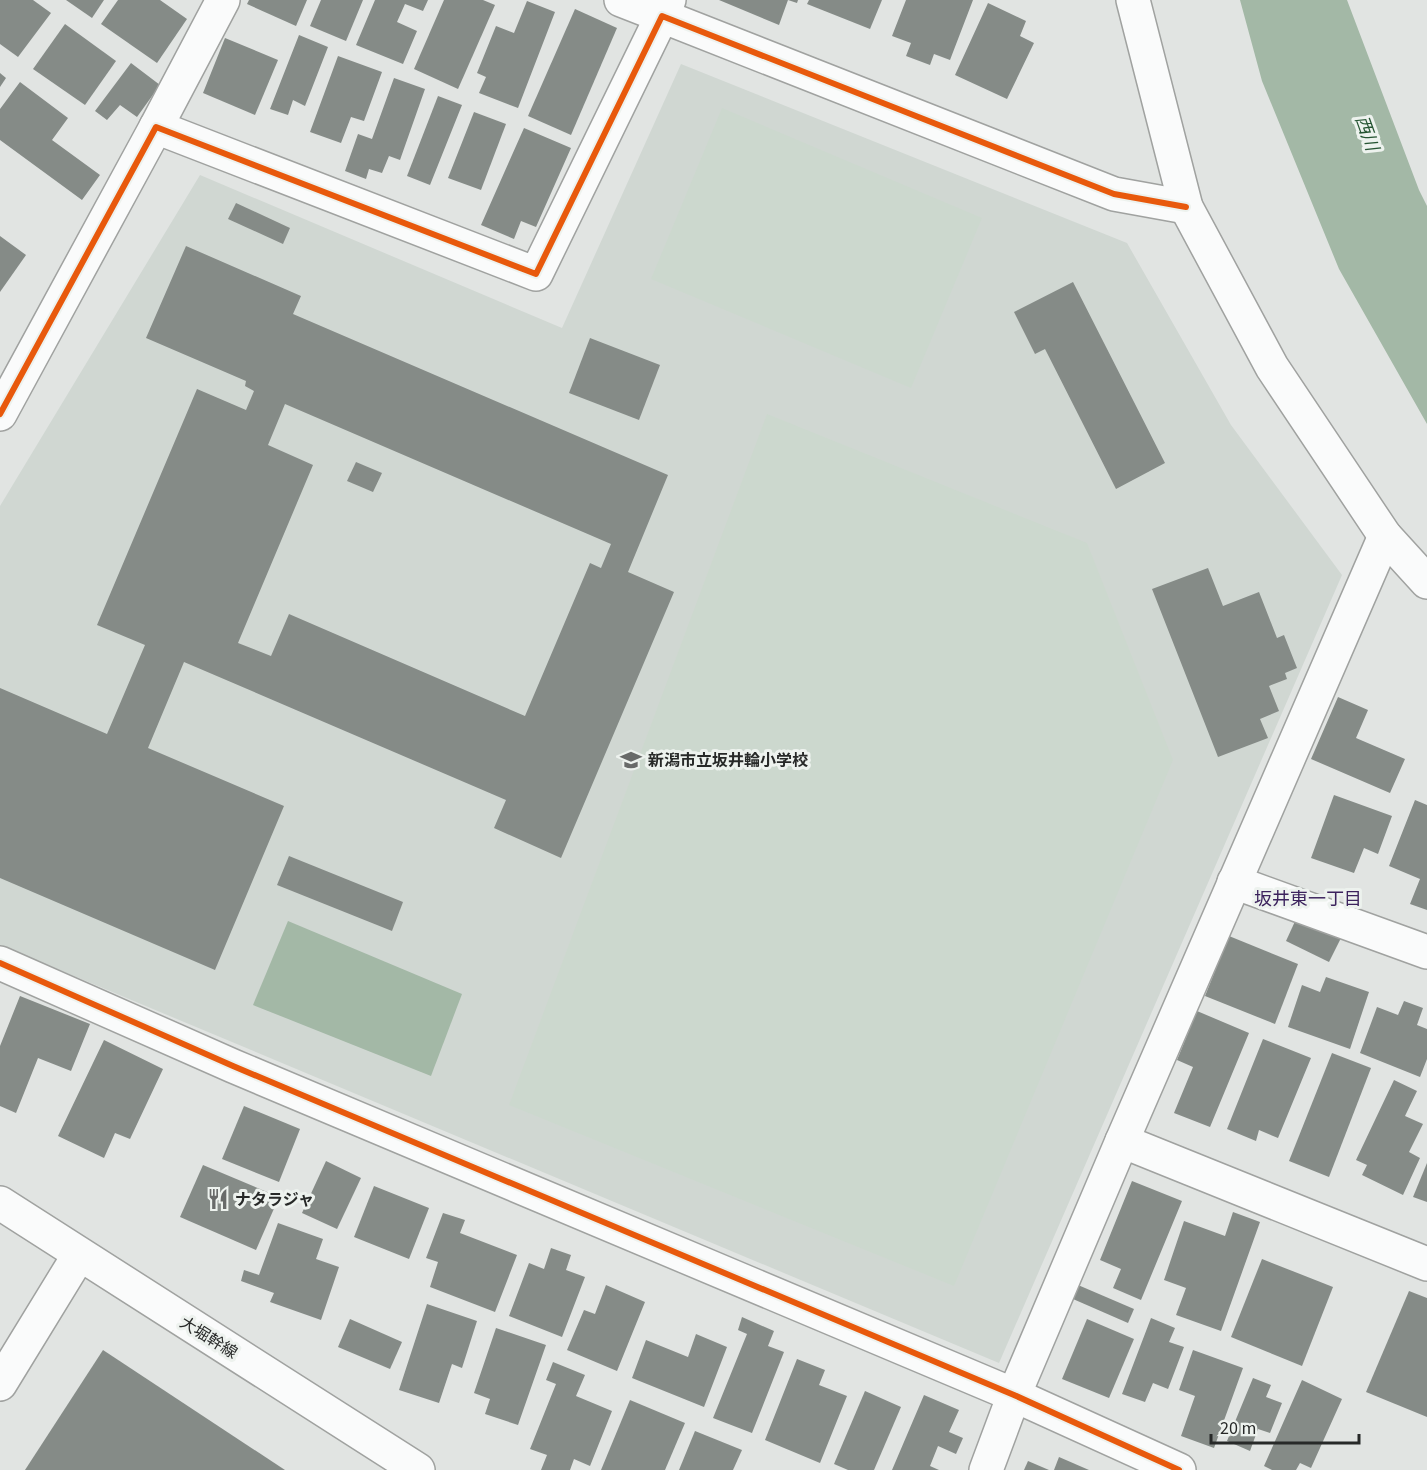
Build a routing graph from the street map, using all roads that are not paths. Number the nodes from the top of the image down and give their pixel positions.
1 (223, 0) edge
2 (621, 0) edge
3 (1133, 0) edge
4 (665, 8) edge
5 (156, 127) junction
6 (1186, 207) junction
7 (0, 414) edge
8 (1385, 536) junction
9 (1427, 582) edge
10 (1234, 882) junction
11 (1427, 952) edge
12 (0, 963) edge
13 (1122, 1141) junction
14 (0, 1203) edge
15 (80, 1254) junction
16 (1427, 1264) edge
17 (0, 1384) edge
18 (1014, 1395) junction
19 (418, 1470) edge
20 (986, 1470) edge
21 (1179, 1470) edge

1 - 5 street
2 - 4 street
3 - 6 street
4 - 5 street
4 - 6 street
5 - 7 street
6 - 8 street
8 - 9 street
8 - 10 street
10 - 11 street
10 - 13 street
12 - 18 street
13 - 16 street
13 - 18 street
14 - 15 street, 大堀幹線
15 - 17 street
15 - 19 street, 大堀幹線
18 - 20 street
18 - 21 street

